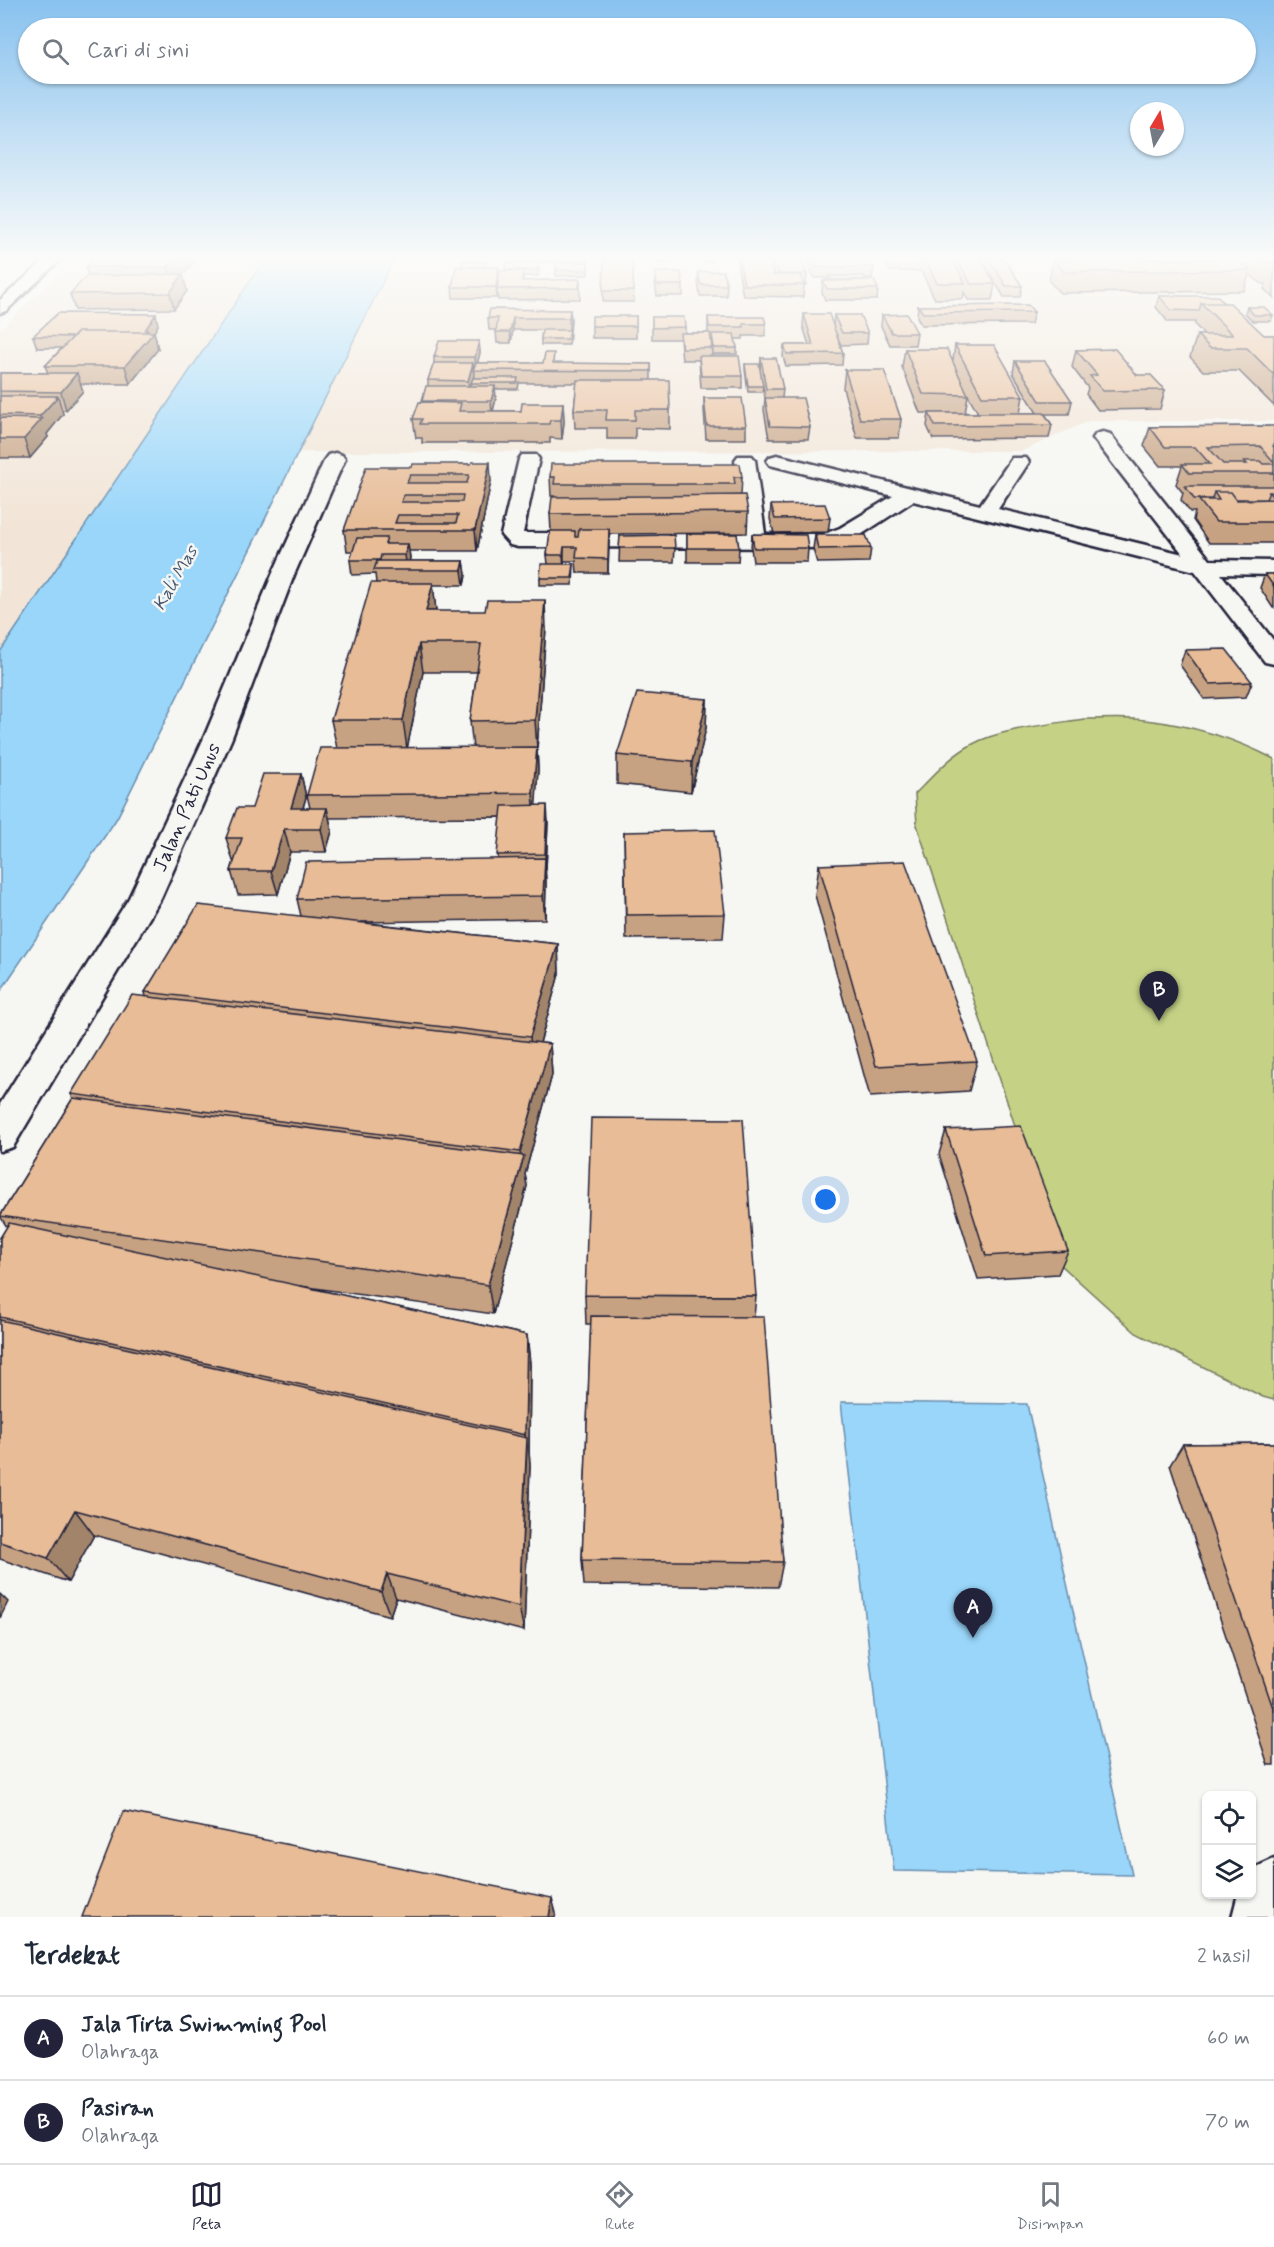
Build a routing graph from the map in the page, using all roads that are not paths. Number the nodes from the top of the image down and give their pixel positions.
1 (1103, 438) dead end
2 (335, 459) dead end
3 (529, 459) dead end
4 (745, 460) dead end
5 (777, 461) dead end
6 (1019, 462) dead end
7 (910, 494) junction
8 (986, 512) junction
9 (755, 541) junction
10 (1206, 567) junction
11 (1274, 567) edge
12 (1274, 657) edge
13 (0, 1136) edge
14 (1274, 1888) edge
15 (1261, 1917) edge

1 - 10 street
2 - 13 street, Jalan Pati Unus
3 - 9 street
4 - 9 street
5 - 7 street
6 - 8 street
7 - 8 street
7 - 9 street
8 - 10 street
10 - 11 street
10 - 12 street
14 - 15 street

